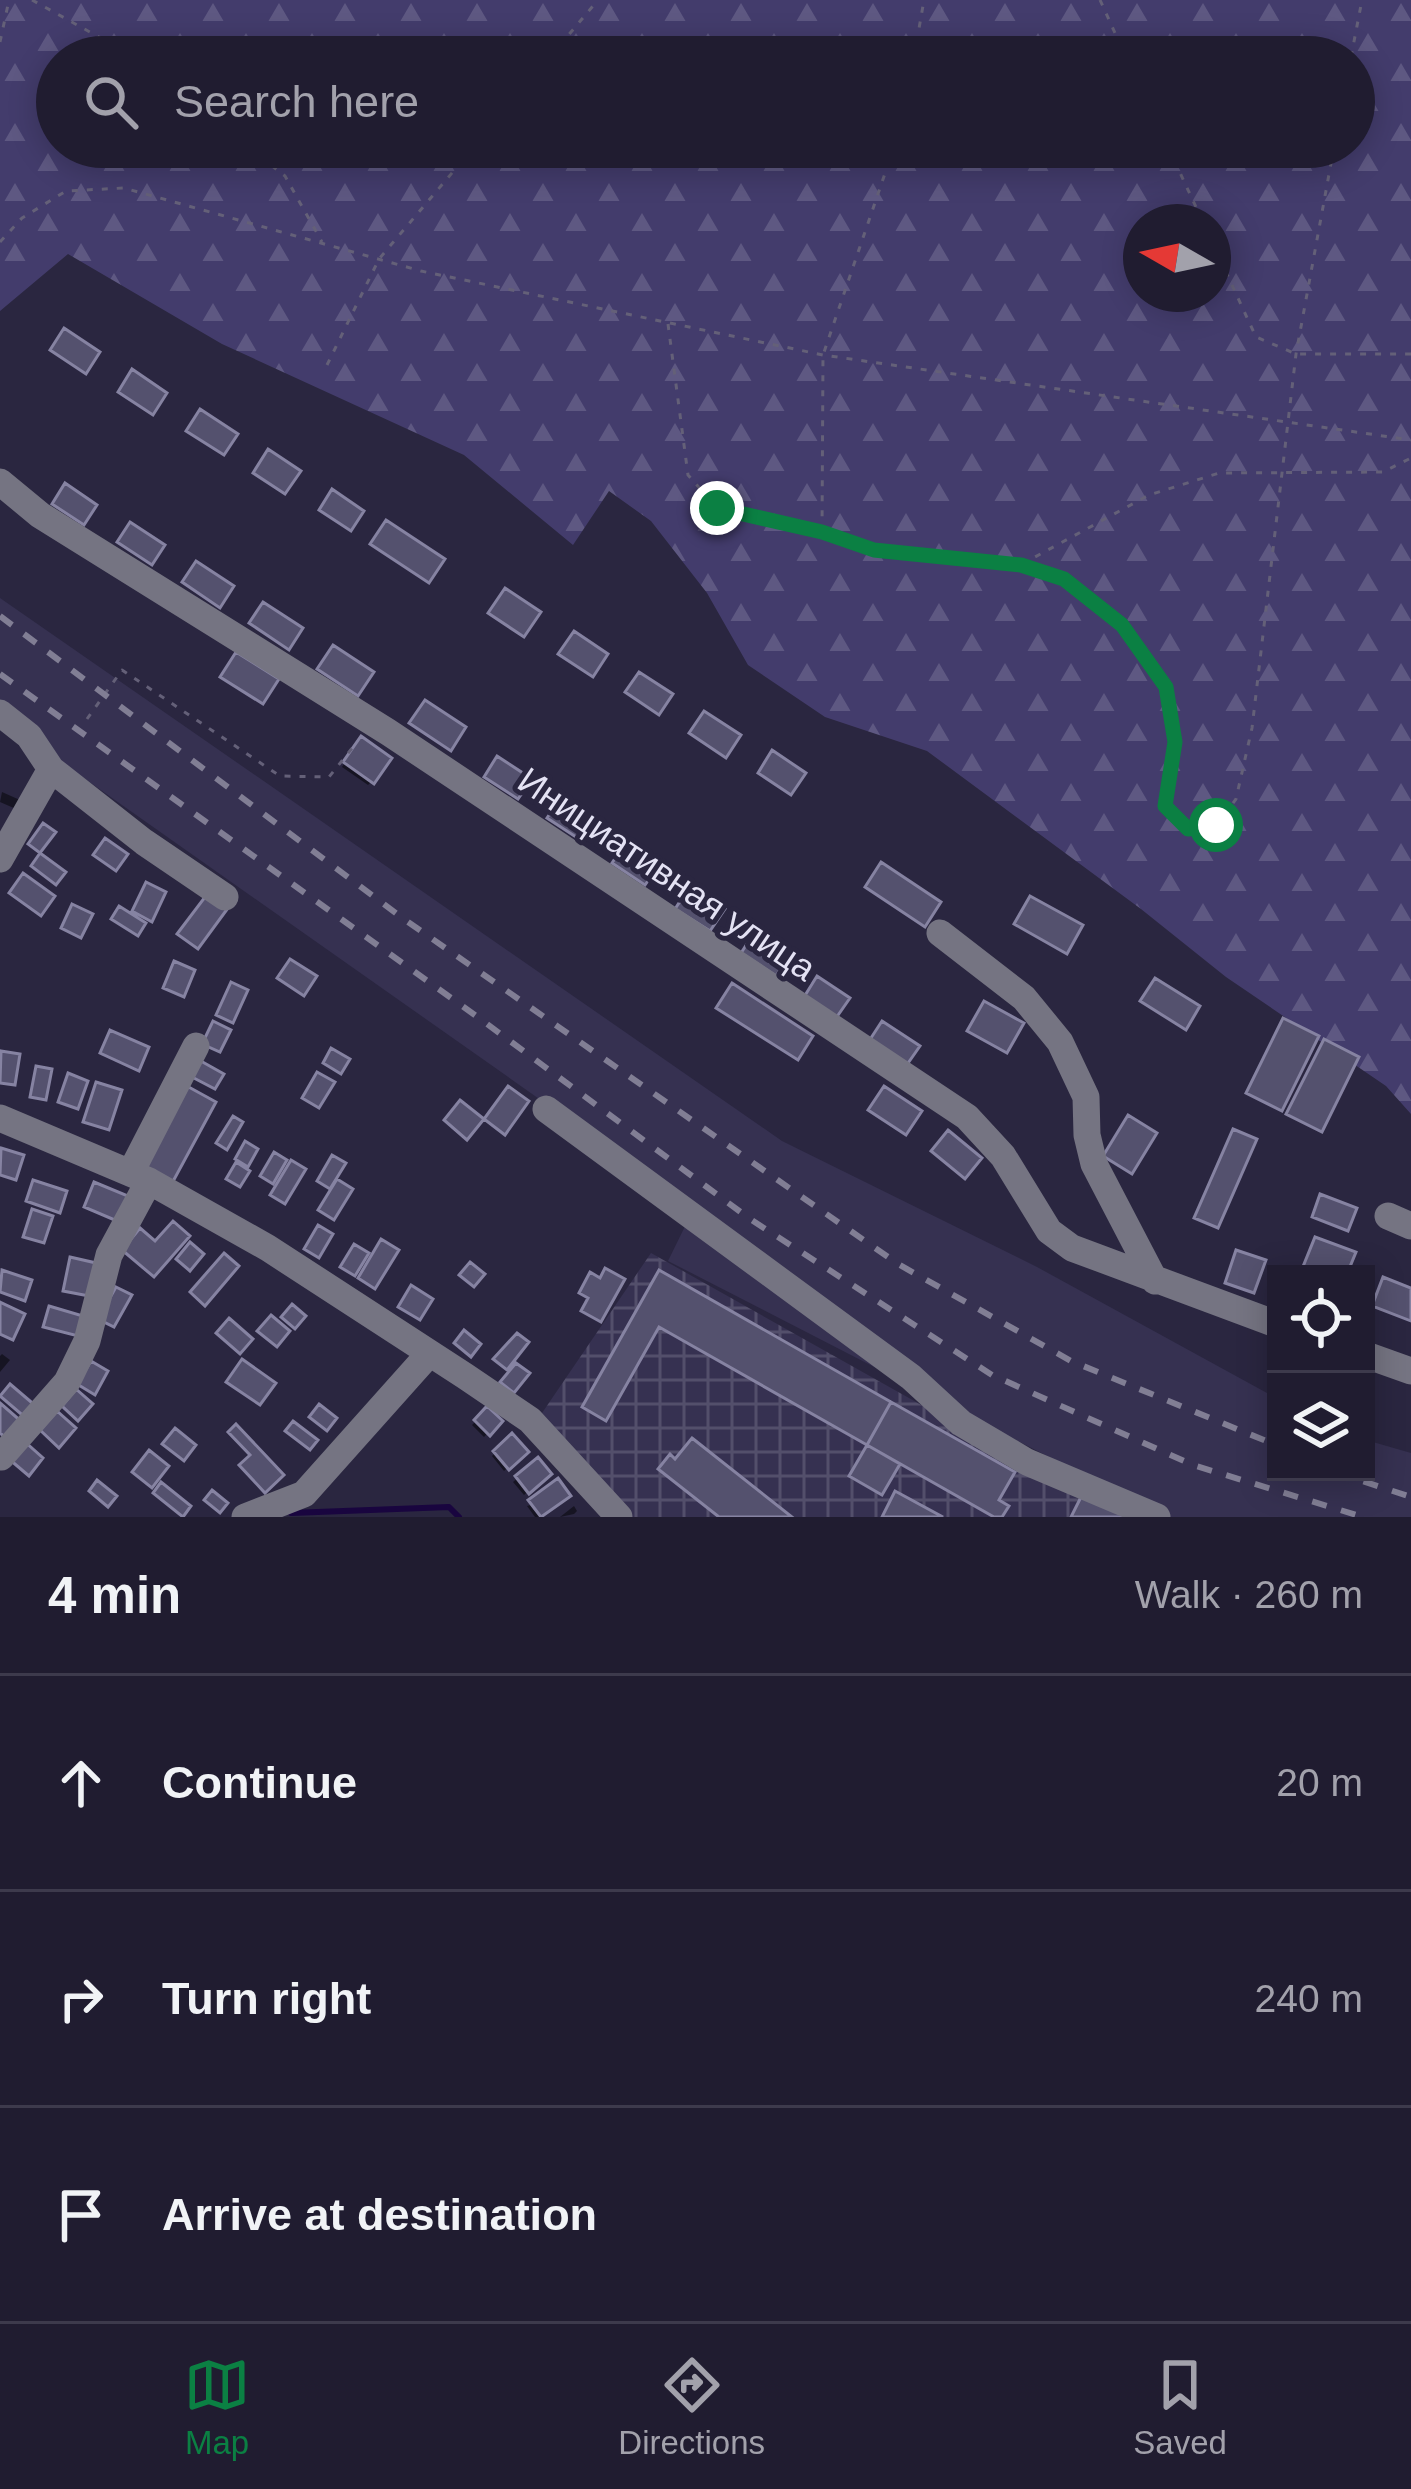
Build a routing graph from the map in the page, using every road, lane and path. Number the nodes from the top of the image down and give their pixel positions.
1 (9, 0) edge
2 (32, 0) edge
3 (598, 0) edge
4 (924, 0) edge
5 (1100, 0) edge
6 (1362, 0) edge
7 (97, 36) edge
8 (568, 36) edge
9 (918, 36) edge
10 (1116, 36) edge
11 (1355, 36) edge
12 (0, 42) edge
13 (275, 168) edge
14 (456, 168) edge
15 (887, 168) edge
16 (1178, 168) edge
17 (1330, 168) edge
18 (1195, 204) edge
19 (0, 241) edge
20 (323, 243) junction
21 (379, 259) junction
22 (1231, 283) edge
23 (668, 322) junction
24 (1296, 354) junction
25 (1411, 354) edge
26 (824, 355) junction
27 (327, 365) dead end
28 (1288, 421) junction
29 (1411, 440) edge
30 (1411, 458) edge
31 (1282, 472) junction
32 (0, 482) edge
33 (822, 532) junction
34 (1021, 565) junction
35 (0, 713) edge
36 (87, 719) dead end
37 (375, 724) junction
38 (51, 769) junction
39 (0, 859) edge
40 (225, 897) dead end
41 (940, 933) dead end
42 (196, 1046) dead end
43 (545, 1109) dead end
44 (0, 1118) edge
45 (140, 1176) junction
46 (1155, 1280) junction
47 (1267, 1321) edge
48 (429, 1354) junction
49 (1375, 1358) edge
50 (1411, 1371) edge
51 (1, 1457) edge
52 (245, 1517) edge
53 (619, 1517) edge
54 (1157, 1517) edge

1 - 12 path
2 - 7 path
3 - 8 path
4 - 9 path
5 - 10 path
6 - 11 path
13 - 20 path
14 - 21 path
15 - 26 path
16 - 18 path
17 - 24 path
19 - 20 path
20 - 21 path
21 - 23 path
21 - 27 path
22 - 24 path
23 - 26 path
23 - 33 path
24 - 25 path
24 - 28 path
26 - 28 path
26 - 33 path
28 - 29 path
28 - 31 path
30 - 31 path
31 - 34 path
31 - 34 path
32 - 37 street, Инициативная улица
33 - 34 path
35 - 38 street
36 - 37 path
37 - 46 street, Инициативная улица
38 - 39 street
38 - 40 street
41 - 46 street
42 - 45 street
43 - 54 street
44 - 45 street
45 - 48 street
45 - 51 street
46 - 47 street, Инициативная улица
48 - 52 street
48 - 53 street
49 - 50 street

